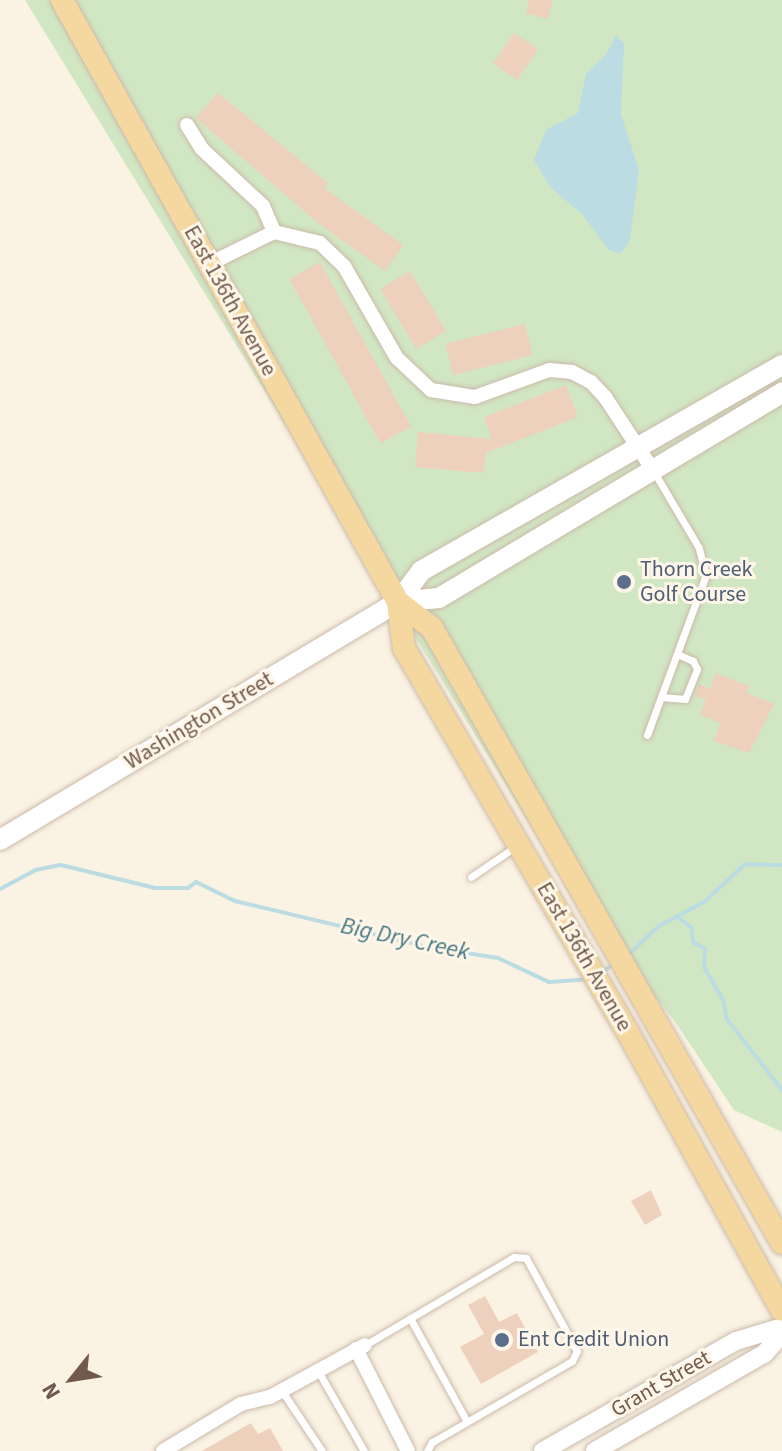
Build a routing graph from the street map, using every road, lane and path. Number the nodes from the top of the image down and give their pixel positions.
1 (62, 0) edge
2 (187, 125) dead end
3 (274, 232) junction
4 (209, 264) junction
5 (782, 365) edge
6 (782, 393) edge
7 (637, 446) junction
8 (653, 470) junction
9 (398, 602) junction
10 (677, 654) junction
11 (661, 697) junction
12 (647, 735) dead end
13 (0, 840) edge
14 (519, 844) junction
15 (471, 877) dead end
16 (782, 1243) edge
17 (782, 1310) edge
18 (410, 1318) junction
19 (782, 1327) edge
20 (782, 1334) edge
21 (360, 1347) junction
22 (318, 1371) junction
23 (282, 1391) junction
24 (466, 1420) junction
25 (163, 1451) edge
26 (322, 1451) edge
27 (364, 1451) edge
28 (408, 1451) edge
29 (427, 1451) edge
30 (543, 1451) edge
31 (595, 1451) edge

1 - 4 main road, East 136th Avenue
2 - 3 street
3 - 4 street
3 - 7 street
4 - 9 main road, East 136th Avenue
5 - 7 main road, Washington Street
6 - 8 main road, Washington Street
7 - 8 street
7 - 9 main road, Washington Street
8 - 9 main road, Washington Street
8 - 10 lane
9 - 13 main road, Washington Street
9 - 14 main road, East 136th Avenue
9 - 16 main road, East 136th Avenue
10 - 11 lane
10 - 11 lane
11 - 12 lane
14 - 15 lane
14 - 17 main road, East 136th Avenue
18 - 21 lane
18 - 24 lane
18 - 24 lane
19 - 30 street, Grant Street
20 - 31 street, Grant Street
21 - 22 street
21 - 28 street
22 - 23 street
22 - 27 lane
23 - 25 street
23 - 26 lane
24 - 29 lane

